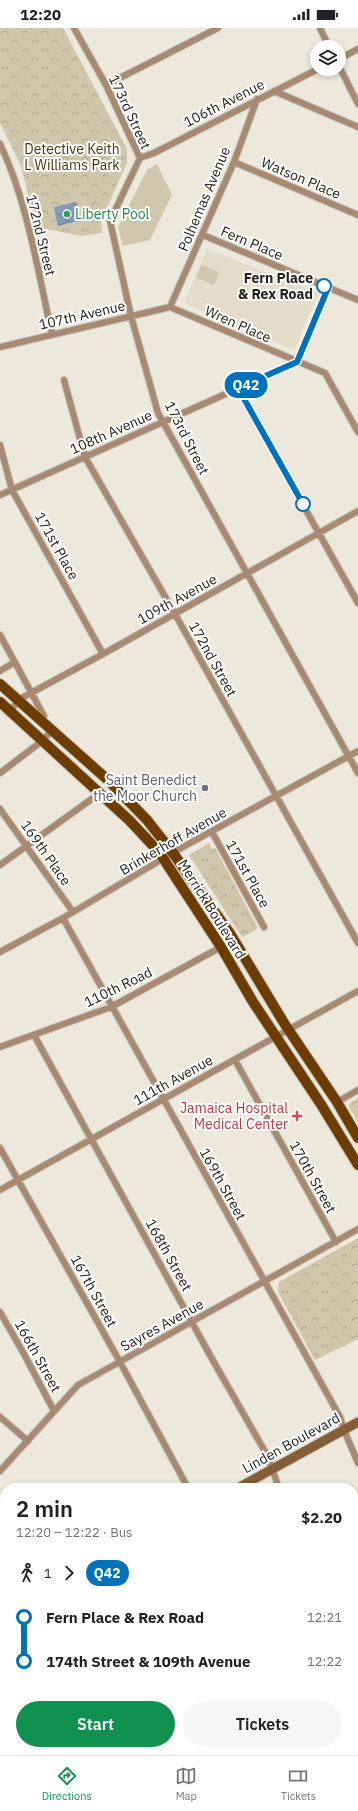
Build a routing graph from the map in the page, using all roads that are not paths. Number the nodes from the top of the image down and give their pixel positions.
1 (74, 28) edge
2 (218, 28) edge
3 (320, 28) edge
4 (326, 40) edge
5 (358, 49) edge
6 (346, 55) edge
7 (310, 73) edge
8 (344, 76) edge
9 (106, 85) junction
10 (274, 91) junction
11 (257, 99) junction
12 (358, 104) edge
13 (358, 127) edge
14 (0, 144) edge
15 (140, 158) junction
16 (234, 162) junction
17 (358, 215) edge
18 (203, 235) junction
19 (328, 288) junction
20 (358, 300) edge
21 (170, 307) junction
22 (131, 316) junction
23 (52, 334) junction
24 (0, 347) edge
25 (297, 362) junction
26 (64, 380) dead end
27 (238, 388) junction
28 (162, 422) junction
29 (358, 432) edge
30 (0, 445) edge
31 (85, 457) junction
32 (12, 490) junction
33 (0, 494) edge
34 (358, 512) edge
35 (319, 532) junction
36 (248, 573) junction
37 (358, 603) edge
38 (174, 614) junction
39 (0, 635) edge
40 (103, 654) junction
41 (15, 662) junction
42 (0, 671) edge
43 (0, 684) edge
44 (33, 693) junction
45 (18, 700) junction
46 (0, 702) edge
47 (11, 711) junction
48 (41, 720) junction
49 (53, 730) junction
50 (43, 740) junction
51 (358, 751) edge
52 (349, 756) junction
53 (0, 772) edge
54 (358, 773) edge
55 (100, 793) junction
56 (276, 797) junction
57 (0, 809) edge
58 (212, 832) junction
59 (27, 847) junction
60 (173, 853) junction
61 (164, 859) junction
62 (0, 866) edge
63 (73, 912) junction
64 (63, 918) junction
65 (264, 926) dead end
66 (358, 943) edge
67 (221, 947) junction
68 (0, 952) edge
69 (358, 992) edge
70 (111, 1007) junction
71 (289, 1030) junction
72 (34, 1035) junction
73 (276, 1037) junction
74 (0, 1047) edge
75 (235, 1060) junction
76 (358, 1090) edge
77 (163, 1100) junction
78 (337, 1102) junction
79 (358, 1138) edge
80 (91, 1139) junction
81 (0, 1148) edge
82 (358, 1165) edge
83 (18, 1180) junction
84 (0, 1190) edge
85 (358, 1229) edge
86 (336, 1242) junction
87 (264, 1282) junction
88 (0, 1312) edge
89 (192, 1322) junction
90 (120, 1362) junction
91 (54, 1411) junction
92 (0, 1417) edge
93 (358, 1422) edge
94 (344, 1430) junction
95 (28, 1441) junction
96 (358, 1463) edge
97 (272, 1470) junction
98 (0, 1471) edge
99 (185, 1483) edge
100 (247, 1483) edge
101 (277, 1483) edge

1 - 9 street, 173rd Street
2 - 9 street
3 - 4 street
5 - 6 street
7 - 10 street, 106th Avenue
8 - 12 street
9 - 15 street, 173rd Street
10 - 11 street, 106th Avenue
10 - 13 street
11 - 15 street, 106th Avenue
11 - 16 street, Polhemas Avenue
14 - 23 street, 172nd Street
15 - 22 street, 173rd Street
16 - 17 street, Watson Place
16 - 18 street, Polhemas Avenue
18 - 19 street, Fern Place
18 - 21 street, Polhemas Avenue
19 - 20 street, Fern Place
19 - 25 street
21 - 22 street, 107th Avenue
21 - 25 street, Wren Place
22 - 23 street, 107th Avenue
22 - 28 street, 173rd Street
23 - 24 street, 107th Avenue
25 - 27 street, 108th Avenue
25 - 29 street, Wren Place
26 - 31 street, 172nd Street
27 - 28 street, 108th Avenue
27 - 35 street
28 - 31 street, 108th Avenue
28 - 36 street, 173rd Street
30 - 32 street, 171st Place
31 - 32 street, 108th Avenue
31 - 38 street, 172nd Street
32 - 33 street, 108th Avenue
32 - 40 street, 171st Place
34 - 35 street, 109th Avenue
35 - 36 street, 109th Avenue
35 - 37 street
36 - 38 street, 109th Avenue
36 - 52 street, 173rd Street
38 - 40 street, 109th Avenue
38 - 56 street, 172nd Street
39 - 41 street
40 - 44 street, 109th Avenue
41 - 42 street
41 - 44 street
43 - 45 main road, Merrick Boulevard
44 - 45 street, 109th Avenue
44 - 48 street
45 - 47 street
45 - 48 main road, Merrick Boulevard
46 - 47 main road, Merrick Boulevard
47 - 50 main road, Merrick Boulevard
48 - 49 main road, Merrick Boulevard
49 - 50 street
49 - 60 main road, Merrick Boulevard
50 - 53 street
50 - 55 main road, Merrick Boulevard
51 - 52 street, Brinkerhoff Avenue
52 - 54 street, 173rd Street
52 - 56 street, Brinkerhoff Avenue
55 - 59 street
55 - 61 main road, Merrick Boulevard
56 - 58 street, Brinkerhoff Avenue
56 - 66 street, 172nd Street
57 - 59 street, 169th Place
58 - 60 street, Brinkerhoff Avenue
58 - 65 street, 171st Place
59 - 62 street
59 - 63 street, 169th Place
60 - 61 street, Brinkerhoff Avenue
60 - 71 main road, Merrick Boulevard
61 - 63 street, Brinkerhoff Avenue
61 - 67 main road, Merrick Boulevard
63 - 64 street, Brinkerhoff Avenue
64 - 68 street, Brinkerhoff Avenue
64 - 70 street, 169th Street
67 - 70 street, 110th Road
67 - 73 main road, Merrick Boulevard
69 - 71 street, 111th Avenue
70 - 72 street, 110th Road
70 - 77 street, 169th Street
71 - 73 street, 111th Avenue
71 - 78 main road, Merrick Boulevard
72 - 74 street, 110th Road
72 - 80 street, 168th Street
73 - 75 street, 111th Avenue
73 - 82 main road, Merrick Boulevard
75 - 77 street, 111th Avenue
75 - 86 street, 170th Street
76 - 78 street
77 - 80 street, 111th Avenue
77 - 87 street, 169th Street
78 - 79 main road, Merrick Boulevard
80 - 83 street, 111th Avenue
80 - 89 street, 168th Street
81 - 83 street, 167th Street
83 - 84 street, 111th Avenue
83 - 90 street, 167th Street
85 - 86 street, Sayres Avenue
86 - 87 street, Sayres Avenue
87 - 89 street, Sayres Avenue
87 - 94 street, 169th Street
88 - 91 street, 166th Street
89 - 90 street, Sayres Avenue
89 - 97 street, 168th Street
90 - 91 street, Sayres Avenue
90 - 99 street, 167th Street
91 - 95 street, Sayres Avenue
92 - 95 street
93 - 94 main road, Linden Boulevard
94 - 96 street, 169th Street
94 - 97 main road, Linden Boulevard
95 - 98 street, Sayres Avenue
97 - 100 main road, Linden Boulevard
97 - 101 street, 168th Street

